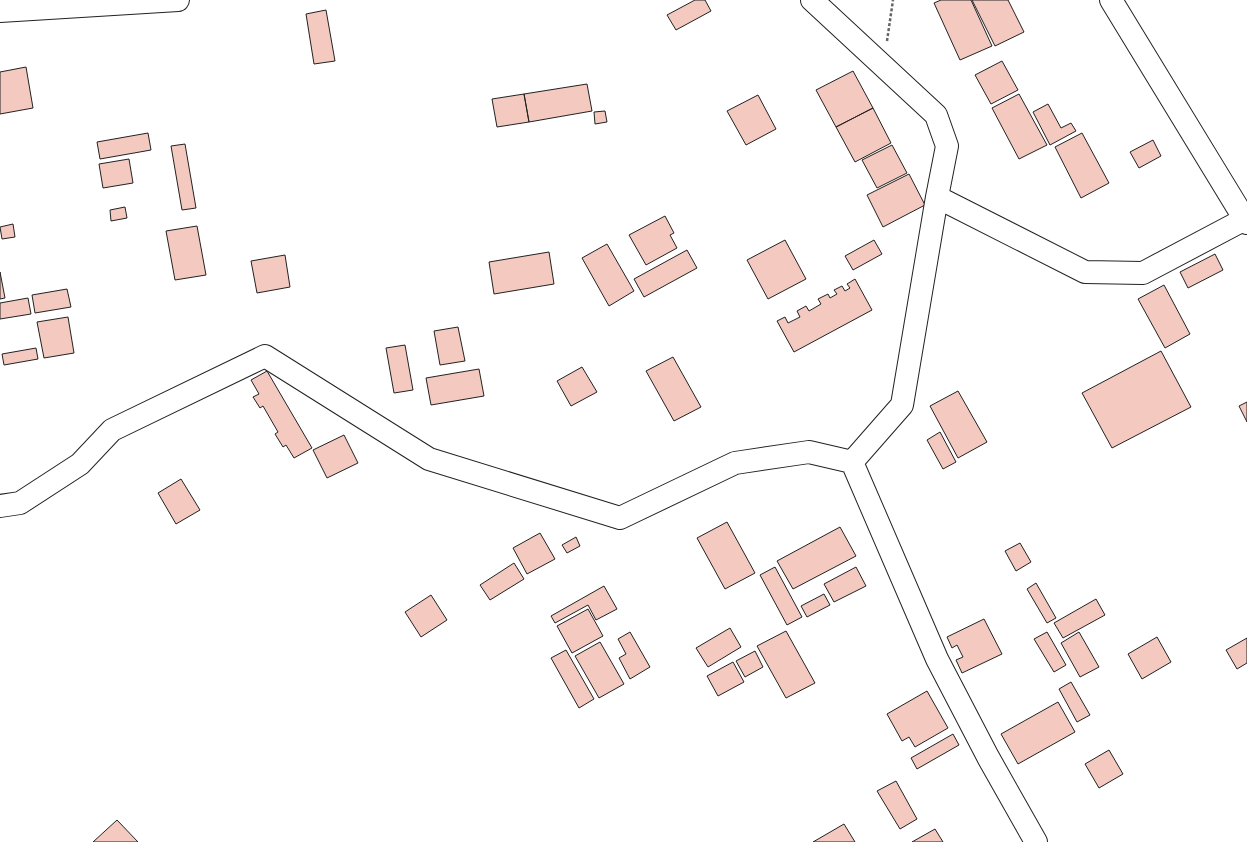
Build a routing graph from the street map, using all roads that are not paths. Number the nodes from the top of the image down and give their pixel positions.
1 (178, 0) edge
2 (812, 0) edge
3 (1111, 0) edge
4 (0, 11) edge
5 (937, 197) junction
6 (1246, 221) edge
7 (852, 462) junction
8 (0, 506) edge
9 (1035, 842) edge

1 - 4 street
2 - 5 street
3 - 6 street
5 - 6 street
5 - 7 street
7 - 8 street
7 - 9 street

